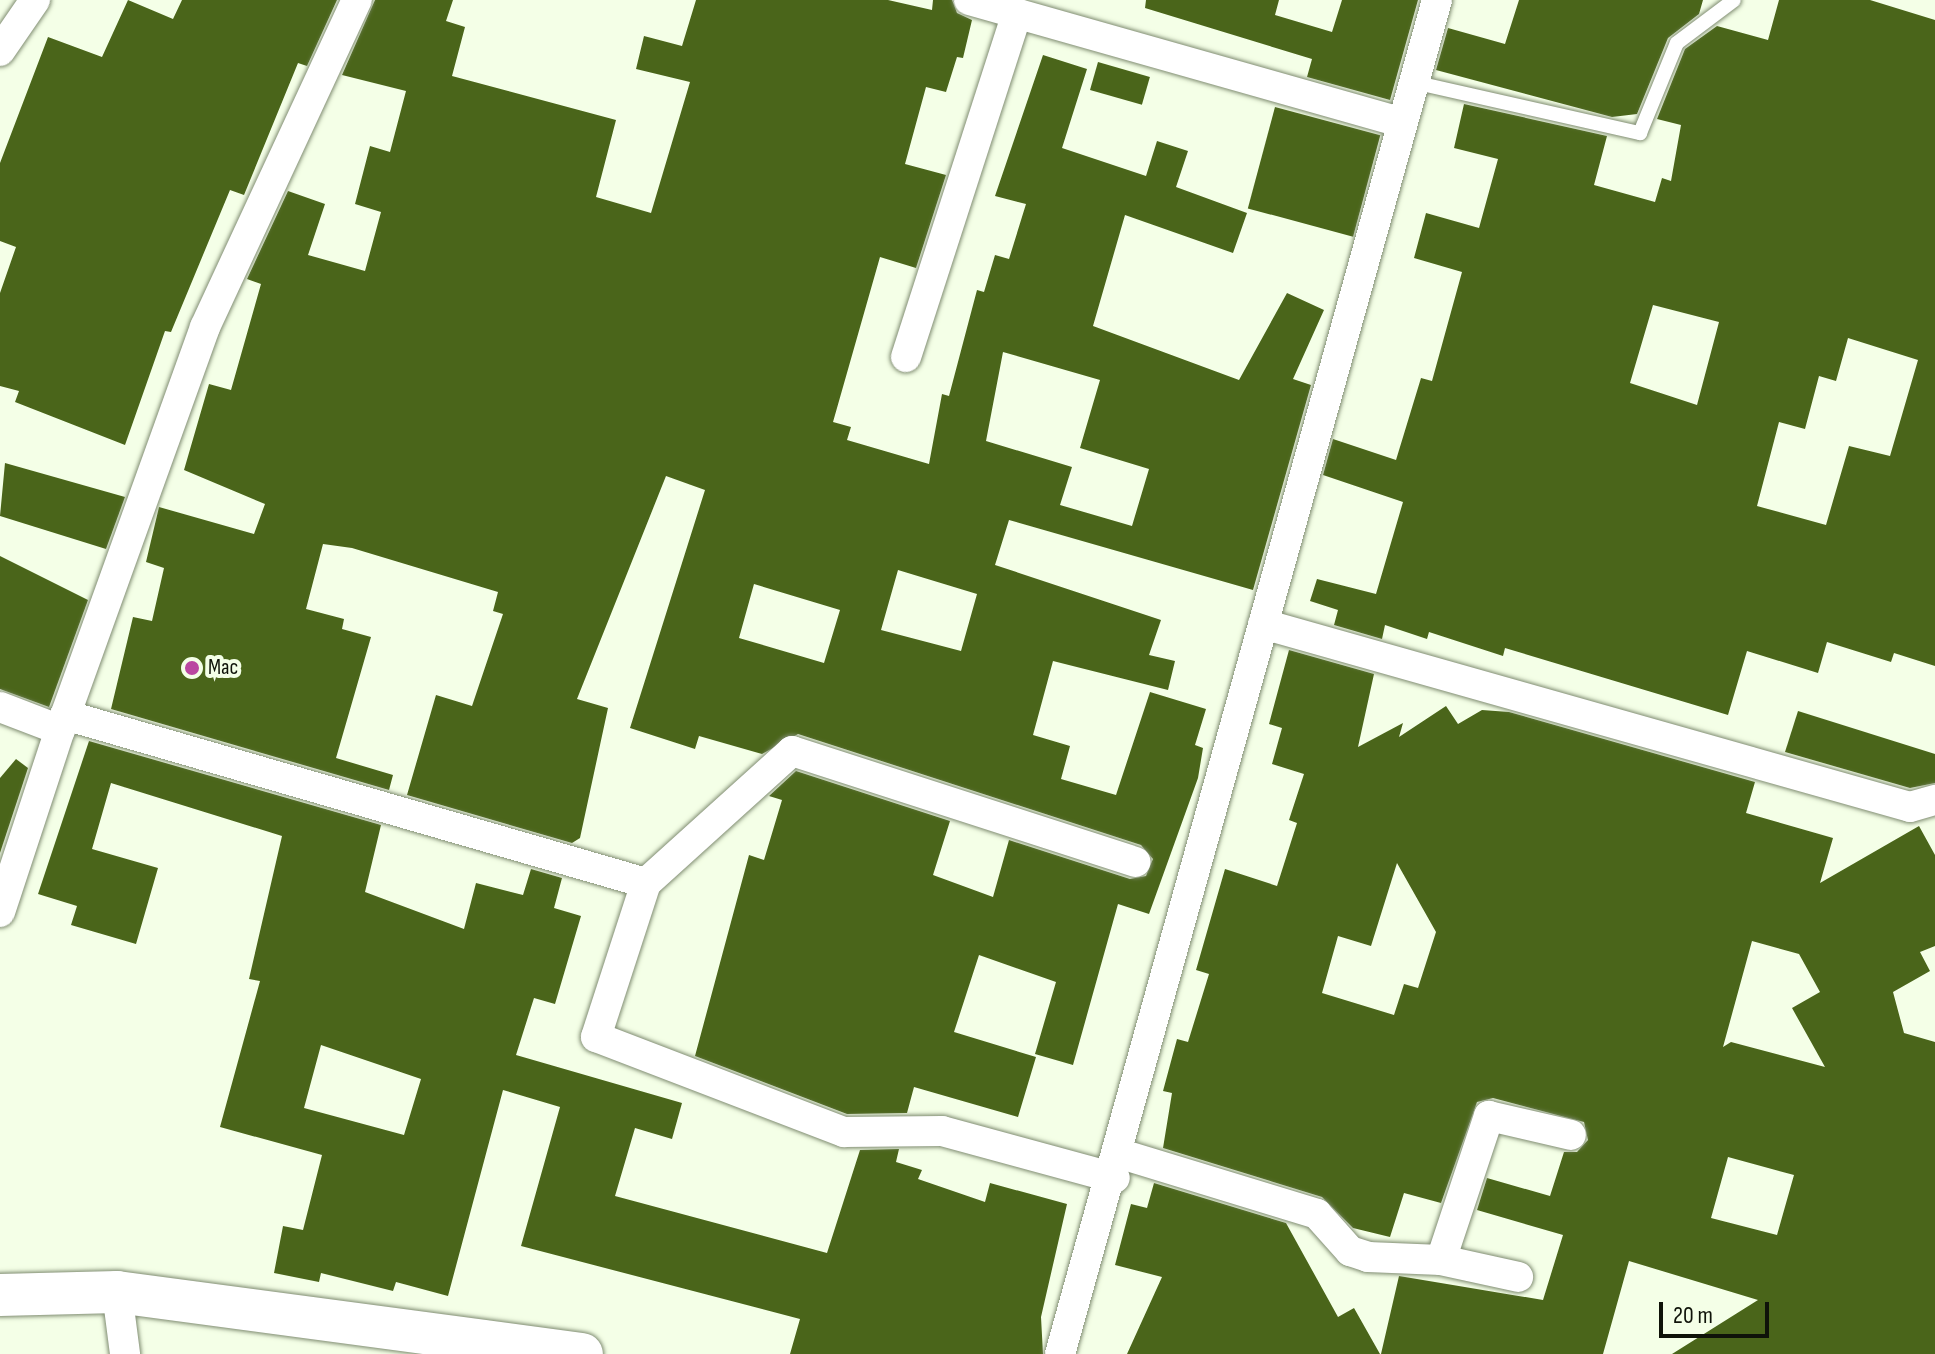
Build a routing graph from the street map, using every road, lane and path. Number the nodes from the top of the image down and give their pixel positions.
1 (35, 0) edge
2 (357, 0) edge
3 (969, 0) edge
4 (1437, 0) edge
5 (1734, 0) edge
6 (1017, 14) junction
7 (0, 51) edge
8 (1413, 82) junction
9 (1401, 122) junction
10 (906, 357) dead end
11 (1263, 624) junction
12 (0, 707) edge
13 (62, 722) junction
14 (1935, 800) edge
15 (1135, 862) dead end
16 (646, 883) junction
17 (0, 912) edge
18 (1571, 1135) dead end
19 (1118, 1166) junction
20 (1441, 1260) junction
21 (1518, 1277) dead end
22 (117, 1292) junction
23 (0, 1295) edge
24 (125, 1354) edge
25 (582, 1354) edge
26 (1060, 1354) edge

1 - 7 street
2 - 13 street
3 - 6 street
4 - 8 street
5 - 8 lane
6 - 9 street
6 - 10 street
8 - 9 street
9 - 11 street
11 - 14 street
11 - 19 street
12 - 13 street
13 - 16 street
13 - 17 street
15 - 16 street
16 - 19 street
18 - 20 street
19 - 20 street
19 - 26 street
20 - 21 street
22 - 23 street
22 - 24 street
22 - 25 street

